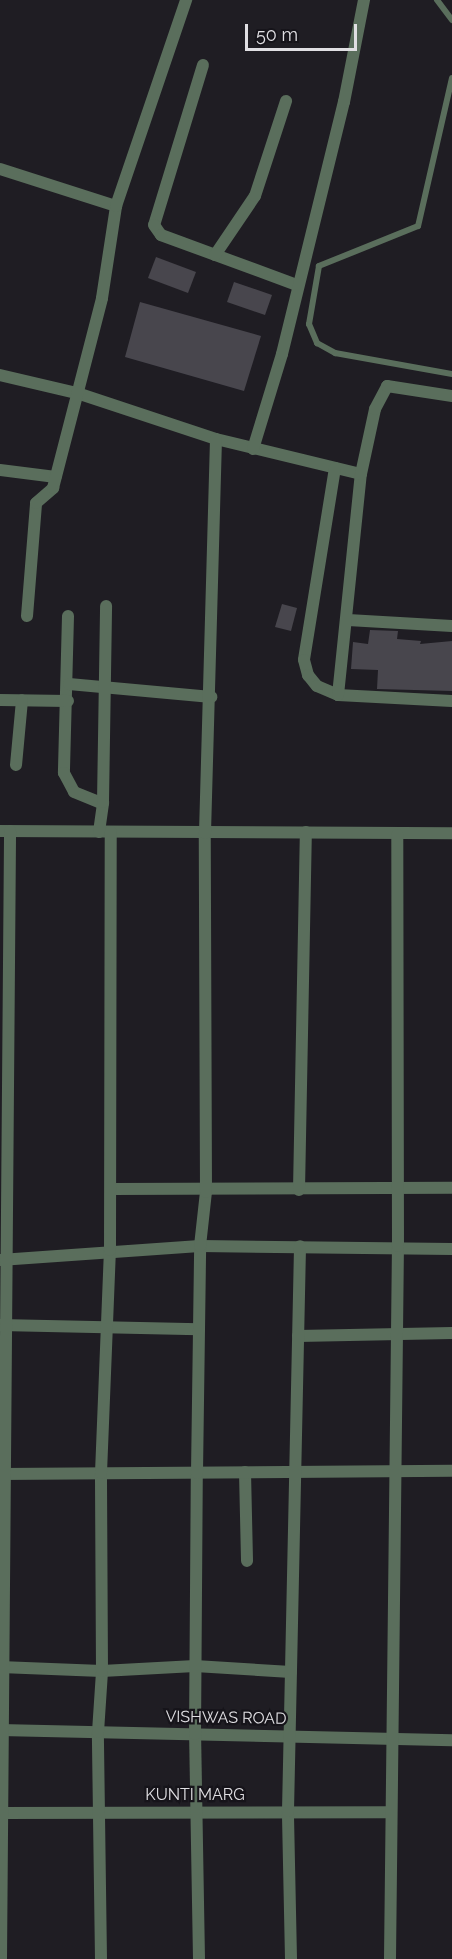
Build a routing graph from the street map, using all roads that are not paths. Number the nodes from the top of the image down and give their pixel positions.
1 (186, 0) edge
2 (364, 0) edge
3 (437, 0) edge
4 (452, 20) edge
5 (203, 65) dead end
6 (452, 78) edge
7 (286, 101) dead end
8 (0, 169) edge
9 (116, 206) junction
10 (215, 255) junction
11 (297, 285) junction
12 (452, 374) edge
13 (0, 375) edge
14 (77, 393) junction
15 (452, 396) edge
16 (216, 439) junction
17 (253, 448) junction
18 (334, 468) junction
19 (0, 470) edge
20 (361, 474) junction
21 (56, 477) junction
22 (106, 606) dead end
23 (27, 616) dead end
24 (68, 616) dead end
25 (348, 620) junction
26 (452, 626) edge
27 (69, 684) junction
28 (105, 690) junction
29 (338, 694) junction
30 (211, 697) junction
31 (0, 700) edge
32 (22, 700) junction
33 (68, 701) junction
34 (452, 701) edge
35 (16, 765) dead end
36 (103, 804) junction
37 (5, 831) edge
38 (105, 832) junction
39 (306, 832) junction
40 (205, 833) junction
41 (452, 834) edge
42 (397, 835) junction
43 (452, 1188) edge
44 (111, 1189) junction
45 (398, 1189) junction
46 (299, 1190) junction
47 (206, 1192) junction
48 (200, 1246) junction
49 (300, 1246) junction
50 (398, 1246) junction
51 (452, 1249) edge
52 (110, 1250) junction
53 (2, 1260) edge
54 (2, 1325) edge
55 (107, 1328) junction
56 (199, 1329) junction
57 (452, 1333) edge
58 (395, 1335) junction
59 (298, 1336) junction
60 (393, 1471) junction
61 (452, 1471) edge
62 (245, 1472) junction
63 (294, 1472) junction
64 (101, 1473) junction
65 (197, 1473) junction
66 (2, 1474) edge
67 (247, 1561) dead end
68 (195, 1666) junction
69 (1, 1667) edge
70 (102, 1671) junction
71 (291, 1672) junction
72 (0, 1730) edge
73 (98, 1732) junction
74 (195, 1734) junction
75 (289, 1736) junction
76 (391, 1739) junction
77 (452, 1740) edge
78 (196, 1811) junction
79 (288, 1811) junction
80 (101, 1812) junction
81 (390, 1812) junction
82 (0, 1814) edge
83 (0, 1959) edge
84 (101, 1959) edge
85 (199, 1959) edge
86 (291, 1959) edge
87 (390, 1959) edge

1 - 9 street
2 - 11 street
3 - 4 lane
5 - 10 street
6 - 12 lane
7 - 10 street
8 - 9 street
9 - 14 street
10 - 11 street
11 - 17 street
13 - 14 street
14 - 16 street
14 - 21 street
15 - 20 street
16 - 17 street
16 - 30 street
17 - 18 street
18 - 20 street
18 - 29 street
19 - 21 street
20 - 25 street
21 - 23 street
22 - 28 street
24 - 27 street
25 - 26 street
25 - 29 street
27 - 28 street
27 - 33 street
28 - 30 street
28 - 36 street
29 - 34 street
30 - 40 street
31 - 32 street
32 - 33 street
32 - 35 street
33 - 36 street
36 - 38 street
37 - 38 street
37 - 53 street
38 - 40 street
38 - 44 street
39 - 40 street
39 - 42 street
39 - 46 street
40 - 47 street
41 - 42 street
42 - 45 street
43 - 45 street
44 - 47 street
44 - 52 street
45 - 46 street
45 - 50 street
46 - 47 street
47 - 48 street
48 - 49 street
48 - 52 street
48 - 56 street
49 - 50 street
49 - 59 street
50 - 51 street
50 - 58 street
52 - 53 street
52 - 55 street
53 - 54 street
54 - 55 street
54 - 66 street
55 - 56 street
55 - 64 street
56 - 65 street
57 - 58 street
58 - 59 street
58 - 60 street
59 - 63 street
60 - 61 street
60 - 63 street
60 - 76 street
62 - 63 street
62 - 65 street
62 - 67 street
63 - 71 street
64 - 65 street
64 - 66 street
64 - 70 street
65 - 68 street
66 - 69 street
68 - 70 street
68 - 71 street
68 - 74 street
69 - 70 street
69 - 72 street
70 - 73 street
71 - 75 street
72 - 73 street, VISHWAS ROAD
72 - 82 street
73 - 74 street, VISHWAS ROAD
73 - 80 street
74 - 75 street, VISHWAS ROAD
74 - 78 street
75 - 76 street, VISHWAS ROAD
75 - 79 street
76 - 77 street, VISHWAS ROAD
76 - 81 street
78 - 79 street, KUNTI MARG
78 - 80 street, KUNTI MARG
78 - 85 street
79 - 81 street, KUNTI MARG
79 - 86 street
80 - 82 street, KUNTI MARG
80 - 84 street
81 - 87 street
82 - 83 street

